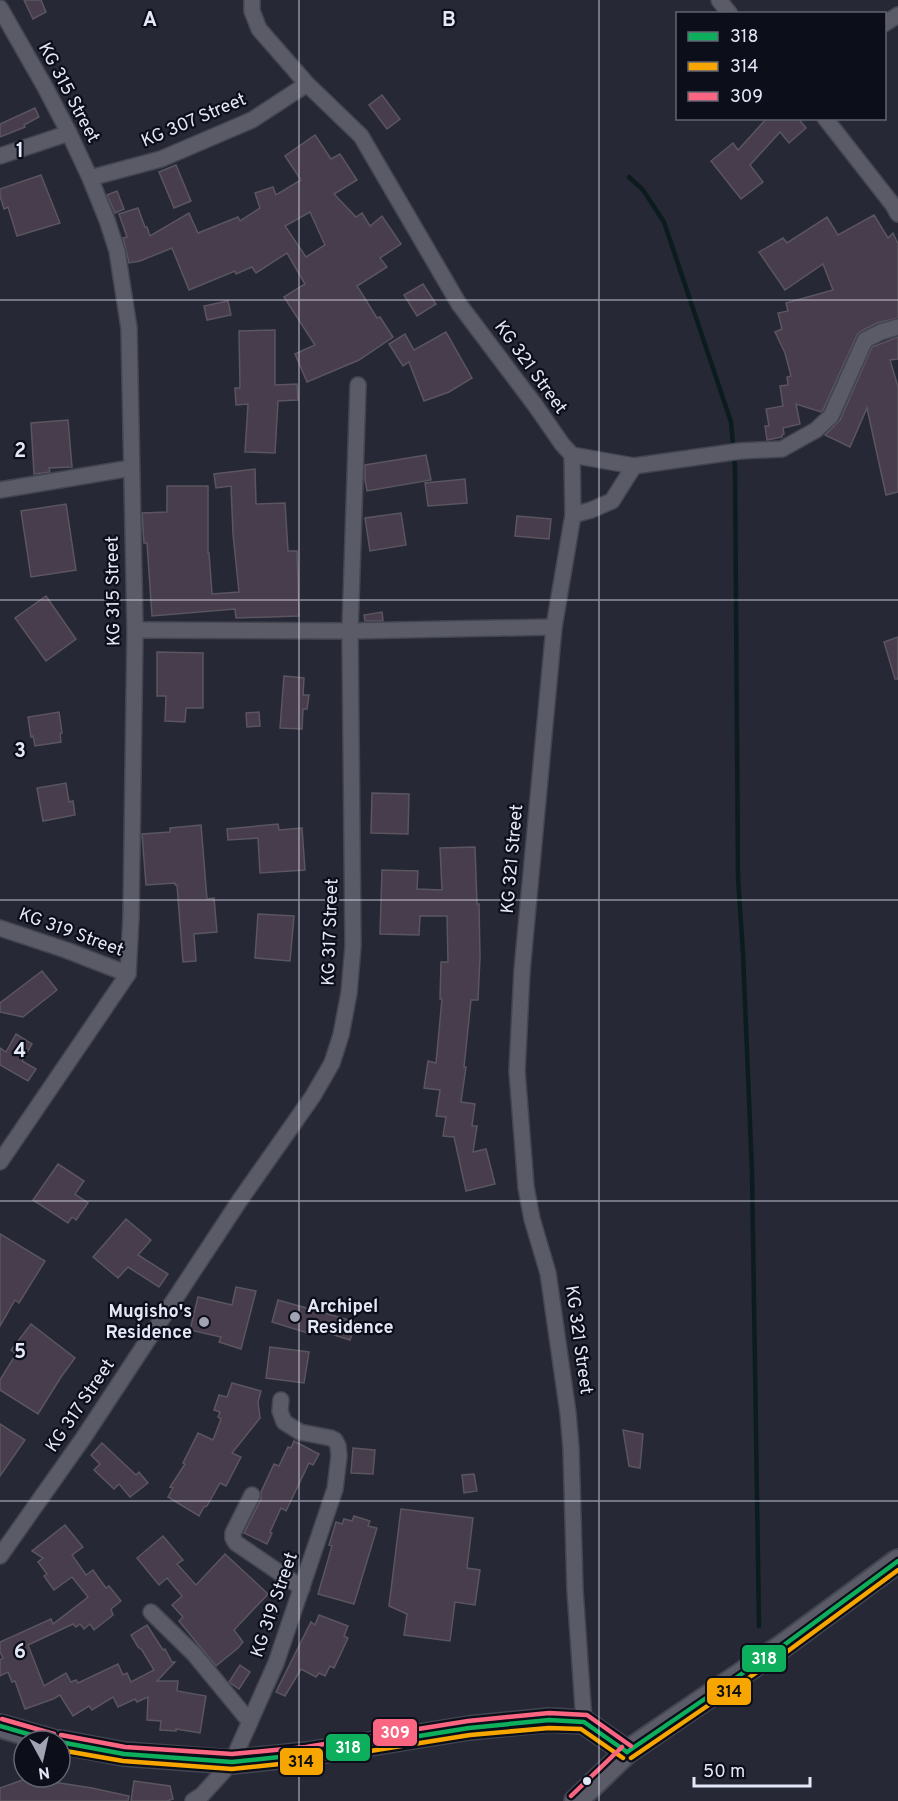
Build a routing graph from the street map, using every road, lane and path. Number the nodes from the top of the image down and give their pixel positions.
1 (252, 0) edge
2 (719, 0) edge
3 (0, 8) edge
4 (728, 12) edge
5 (307, 84) junction
6 (827, 120) edge
7 (69, 134) junction
8 (0, 156) edge
9 (90, 178) junction
10 (898, 214) edge
11 (898, 327) edge
12 (358, 384) dead end
13 (572, 455) junction
14 (634, 465) junction
15 (131, 468) junction
16 (0, 490) edge
17 (573, 515) junction
18 (554, 627) junction
19 (135, 630) junction
20 (350, 631) junction
21 (0, 928) edge
22 (128, 974) junction
23 (0, 1162) edge
24 (281, 1400) dead end
25 (252, 1495) dead end
26 (0, 1556) edge
27 (898, 1561) edge
28 (302, 1588) junction
29 (151, 1612) dead end
30 (250, 1722) junction
31 (584, 1722) junction
32 (72, 1744) edge
33 (627, 1752) junction
34 (232, 1762) junction
35 (193, 1801) edge
36 (576, 1801) edge

1 - 5 street, KG 321 Street
2 - 4 street
3 - 7 street, KG 315 Street
5 - 9 street, KG 307 Street
5 - 13 street, KG 321 Street
6 - 10 street
7 - 8 street
7 - 9 street, KG 315 Street
9 - 15 street, KG 315 Street
11 - 14 street
12 - 20 street, KG 317 Street
13 - 14 street
13 - 17 street, KG 321 Street
14 - 17 street
15 - 16 street
15 - 19 street, KG 315 Street
17 - 18 street, KG 321 Street
18 - 20 street
18 - 31 street, KG 321 Street
19 - 20 street
19 - 22 street, KG 315 Street
20 - 26 street, KG 317 Street
21 - 22 street, KG 319 Street
22 - 23 street
24 - 28 street, KG 319 Street
25 - 28 street
27 - 33 main road
28 - 30 street, KG 319 Street
29 - 30 street
30 - 34 street, KG 319 Street
31 - 33 main road
31 - 34 main road
32 - 34 main road
33 - 36 main road
34 - 35 street, KG 319 Street

